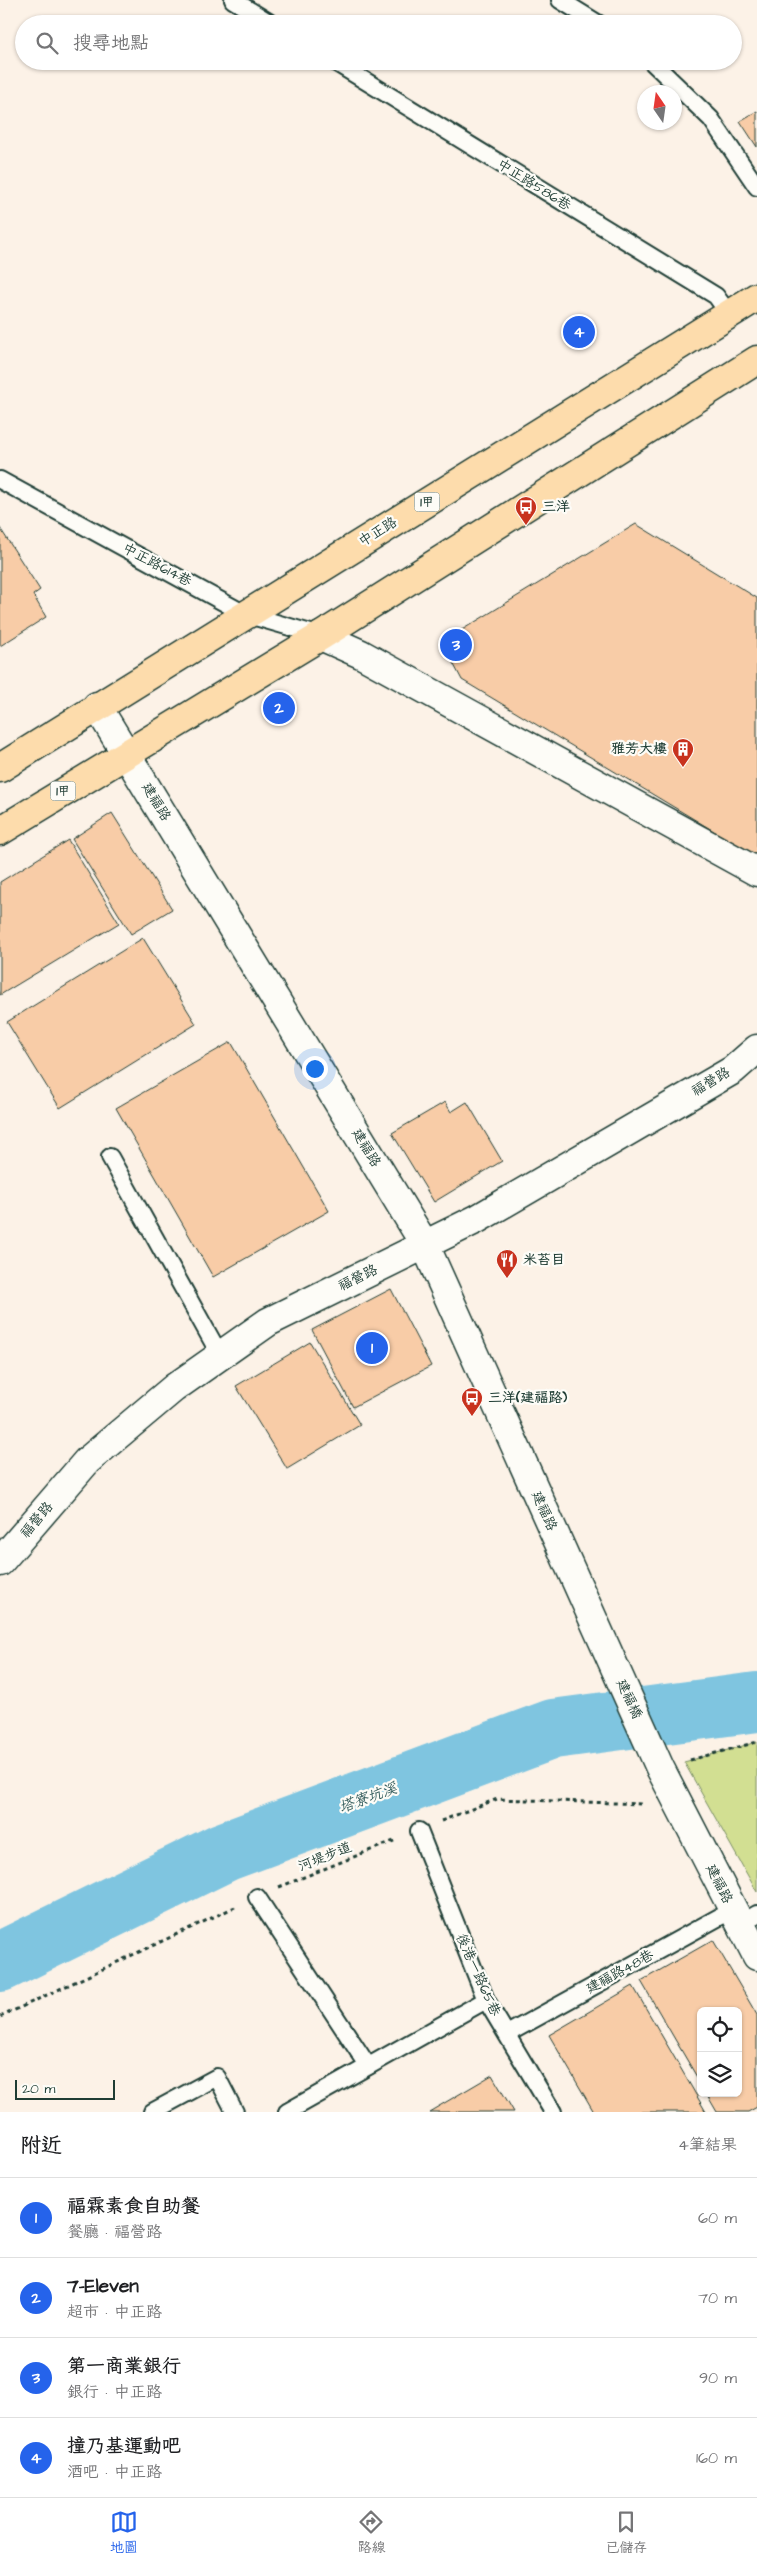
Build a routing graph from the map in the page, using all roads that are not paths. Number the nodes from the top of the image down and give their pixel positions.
1 (233, 0) edge
2 (560, 0) edge
3 (257, 15) edge
4 (584, 15) edge
5 (348, 70) edge
6 (660, 70) edge
7 (757, 187) edge
8 (757, 297) edge
9 (729, 314) junction
10 (757, 360) edge
11 (0, 480) edge
12 (245, 614) junction
13 (321, 636) junction
14 (98, 706) junction
15 (126, 752) junction
16 (0, 768) edge
17 (0, 831) edge
18 (757, 872) edge
19 (757, 1049) edge
20 (110, 1157) dead end
21 (425, 1245) junction
22 (220, 1355) junction
23 (0, 1562) edge
24 (590, 1614) joint
25 (669, 1786) joint
26 (419, 1831) road end
27 (257, 1896) road end
28 (743, 1916) edge
29 (757, 1956) edge
30 (486, 2000) junction
31 (507, 2034) junction
32 (368, 2066) junction
33 (152, 2112) edge
34 (235, 2112) edge
35 (287, 2112) edge
36 (553, 2112) edge

1 - 3 lane
2 - 4 lane
5 - 9 lane, 中正路586巷
6 - 7 lane
8 - 9 main road, 中正路 / 1甲
9 - 12 main road, 中正路 / 1甲
10 - 13 main road, 1甲
11 - 12 lane, 中正路614巷
12 - 13 lane, 中正路614巷
12 - 14 main road, 中正路 / 1甲
13 - 15 main road, 1甲
13 - 18 street
14 - 15 street, 建福路
14 - 16 main road, 中正路 / 1甲
15 - 17 main road, 1甲
15 - 21 street, 建福路
19 - 21 street, 福營路
20 - 22 lane
21 - 22 street, 福營路
21 - 24 street, 建福路
22 - 23 street, 福營路
24 - 25 street, 建福橋
25 - 28 street, 建福路
26 - 30 lane, 後港一路65巷
27 - 32 lane
28 - 29 street, 建福路
28 - 31 lane, 建福路48巷
30 - 31 lane, 後港一路65巷
30 - 32 lane
31 - 36 lane, 後港一路65巷
32 - 35 lane
33 - 34 lane

